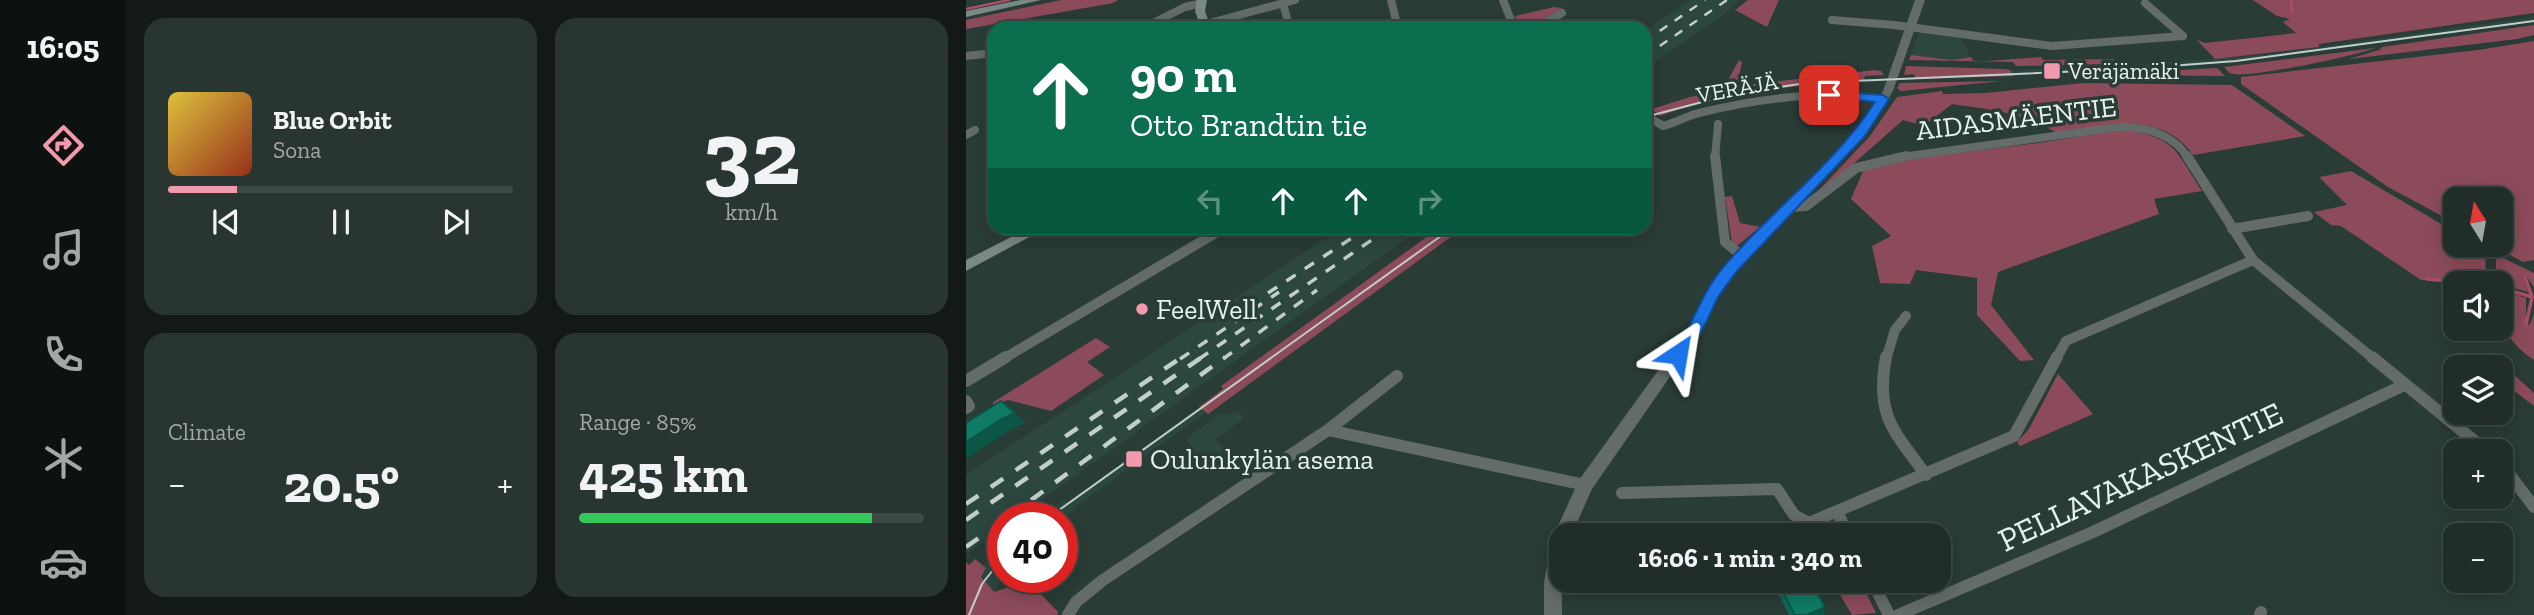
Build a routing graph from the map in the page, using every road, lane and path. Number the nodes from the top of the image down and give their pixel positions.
1 (1036, 0) edge
2 (1295, 0) edge
3 (1391, 0) edge
4 (1503, 0) edge
5 (1920, 0) edge
6 (1202, 1) edge
7 (2145, 3) dead end
8 (1283, 4) junction
9 (1562, 13) dead end
10 (966, 14) edge
11 (1832, 20) dead end
12 (1157, 21) edge
13 (1204, 21) edge
14 (1224, 21) edge
15 (1288, 21) edge
16 (1396, 21) edge
17 (1511, 21) edge
18 (1549, 21) edge
19 (1910, 27) junction
20 (987, 54) edge
21 (966, 56) edge
22 (1883, 99) junction
23 (1652, 119) edge
24 (1718, 124) dead end
25 (1791, 207) junction
26 (2308, 216) dead end
27 (2232, 229) junction
28 (1026, 235) edge
29 (1212, 235) edge
30 (1742, 256) junction
31 (2253, 260) junction
32 (966, 266) edge
33 (1906, 316) dead end
34 (1397, 376) dead end
35 (966, 381) edge
36 (2404, 385) junction
37 (966, 401) edge
38 (966, 408) edge
39 (1328, 430) junction
40 (2472, 439) edge
41 (1926, 475) junction
42 (2513, 479) edge
43 (1584, 485) junction
44 (1622, 493) dead end
45 (2534, 507) edge
46 (1837, 512) junction
47 (1568, 523) edge
48 (1842, 523) edge
49 (1553, 593) edge
50 (1878, 593) edge
51 (1068, 615) edge
52 (1553, 615) edge
53 (1889, 615) edge
54 (1898, 615) edge

1 - 10 main road
2 - 8 street
3 - 16 street
4 - 17 street
5 - 19 street
6 - 12 street
6 - 13 main road
7 - 19 street
8 - 14 street
8 - 15 street
9 - 18 street
11 - 19 street
19 - 22 street
20 - 21 street
22 - 23 street, VERÄJÄ
22 - 25 street
24 - 30 street
25 - 27 street, AIDASMÄENTIE
25 - 30 street
26 - 27 street
27 - 31 street, AIDASMÄENTIE
28 - 32 main road
29 - 35 street
30 - 43 street
31 - 36 street, AIDASMÄENTIE
31 - 41 street
33 - 41 street
34 - 39 street
36 - 40 street, AIDASMÄENTIE
36 - 54 street, PELLAVAKASKENTIE
37 - 38 street
39 - 43 street
39 - 51 street
41 - 46 street
42 - 45 street
43 - 47 street
44 - 46 street
46 - 48 street
49 - 52 street
50 - 53 street

